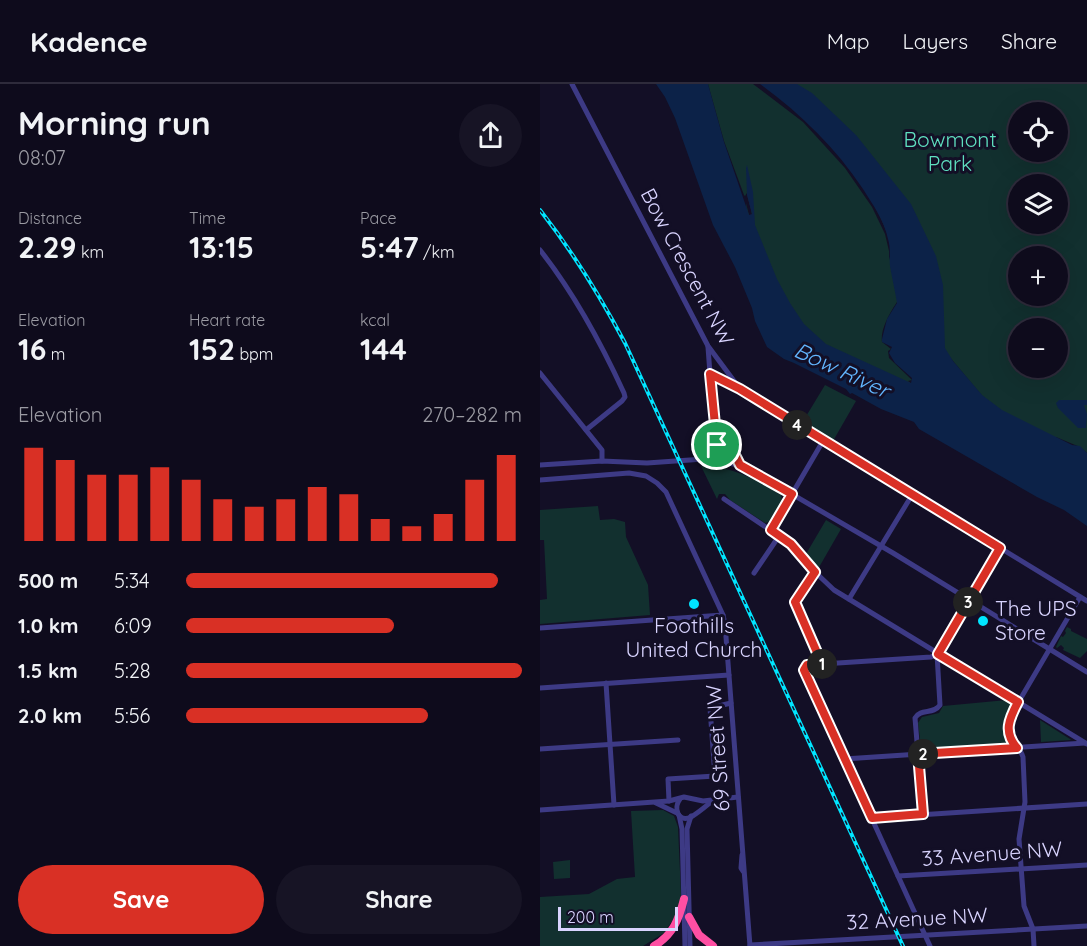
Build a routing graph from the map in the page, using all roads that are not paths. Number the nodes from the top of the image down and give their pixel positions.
1 (572, 84) edge
2 (540, 250) edge
3 (708, 346) junction
4 (540, 373) edge
5 (710, 374) junction
6 (740, 389) junction
7 (586, 430) junction
8 (823, 441) junction
9 (602, 461) junction
10 (540, 465) edge
11 (740, 465) junction
12 (540, 480) edge
13 (792, 494) junction
14 (912, 495) junction
15 (724, 499) dead end
16 (771, 530) junction
17 (779, 536) junction
18 (881, 546) junction
19 (1000, 548) junction
20 (815, 572) junction
21 (754, 573) dead end
22 (1080, 597) junction
23 (849, 599) junction
24 (968, 601) junction
25 (1087, 601) edge
26 (723, 615) junction
27 (540, 628) edge
28 (1049, 649) junction
29 (938, 654) junction
30 (822, 664) junction
31 (1087, 672) edge
32 (729, 675) junction
33 (606, 683) junction
34 (540, 688) edge
35 (1018, 702) junction
36 (731, 703) junction
37 (678, 740) dead end
38 (1086, 743) edge
39 (610, 744) junction
40 (1017, 748) junction
41 (540, 749) edge
42 (918, 754) junction
43 (844, 759) junction
44 (681, 798) junction
45 (690, 798) junction
46 (738, 798) junction
47 (669, 801) junction
48 (713, 801) junction
49 (655, 802) junction
50 (1087, 804) edge
51 (614, 805) junction
52 (1023, 809) junction
53 (540, 810) edge
54 (678, 814) junction
55 (923, 814) junction
56 (692, 815) junction
57 (872, 818) junction
58 (1087, 865) edge
59 (1021, 868) junction
60 (898, 876) junction
61 (684, 899) junction
62 (689, 917) junction
63 (1087, 926) edge
64 (1033, 929) junction
65 (926, 936) junction
66 (873, 939) junction
67 (654, 946) edge
68 (685, 946) edge
69 (690, 946) edge
70 (713, 946) edge
71 (750, 946) edge
72 (876, 946) edge
73 (930, 946) edge
74 (1034, 946) edge

1 - 3 street, Bow Crescent NW
2 - 7 street
3 - 5 street
3 - 6 street, Bow Crescent NW
4 - 7 street
5 - 6 street
5 - 11 street
6 - 8 street, Bow Crescent NW
7 - 9 street
8 - 13 street
8 - 14 street, Bow Crescent NW
9 - 10 street
9 - 11 street
11 - 13 street
12 - 26 street, 69 Street NW
13 - 16 street
13 - 18 street
14 - 18 street
14 - 19 street, Bow Crescent NW
15 - 16 street
16 - 17 street
17 - 20 street
17 - 21 street
18 - 23 street
18 - 24 street
19 - 22 street, Bow Crescent NW
19 - 24 street
20 - 23 street
20 - 30 street
22 - 25 street, Bow Crescent NW
22 - 28 street
23 - 29 street
24 - 28 street
24 - 29 street
26 - 27 street
26 - 32 street, 69 Street NW
28 - 31 street
28 - 35 street
29 - 30 street
29 - 35 street
29 - 42 street
30 - 43 street
32 - 33 street
32 - 36 street, 69 Street NW
33 - 34 street
33 - 39 street
35 - 38 street
35 - 40 street
36 - 46 street, 69 Street NW
36 - 47 street
37 - 39 street
38 - 40 street
39 - 41 street
39 - 51 street
40 - 42 street
40 - 52 street
42 - 43 street
42 - 55 street
43 - 57 street
44 - 45 street
44 - 47 street
44 - 54 street
45 - 48 street
45 - 56 street
46 - 48 street
46 - 71 street, 69 Street NW
47 - 49 street
48 - 56 street
49 - 51 street
49 - 54 street
50 - 52 street
51 - 53 street
52 - 55 street
52 - 59 street
54 - 56 street
54 - 61 street
55 - 57 street
56 - 62 street
57 - 60 street
58 - 59 street, 33 Avenue NW
59 - 60 street, 33 Avenue NW
59 - 64 street
60 - 65 street
61 - 67 highway
61 - 68 street
62 - 69 street
62 - 70 highway
63 - 64 street, 32 Avenue NW
64 - 65 street, 32 Avenue NW
64 - 74 street
65 - 66 street, 32 Avenue NW
65 - 73 street
66 - 71 street, 32 Avenue NW
66 - 72 street

